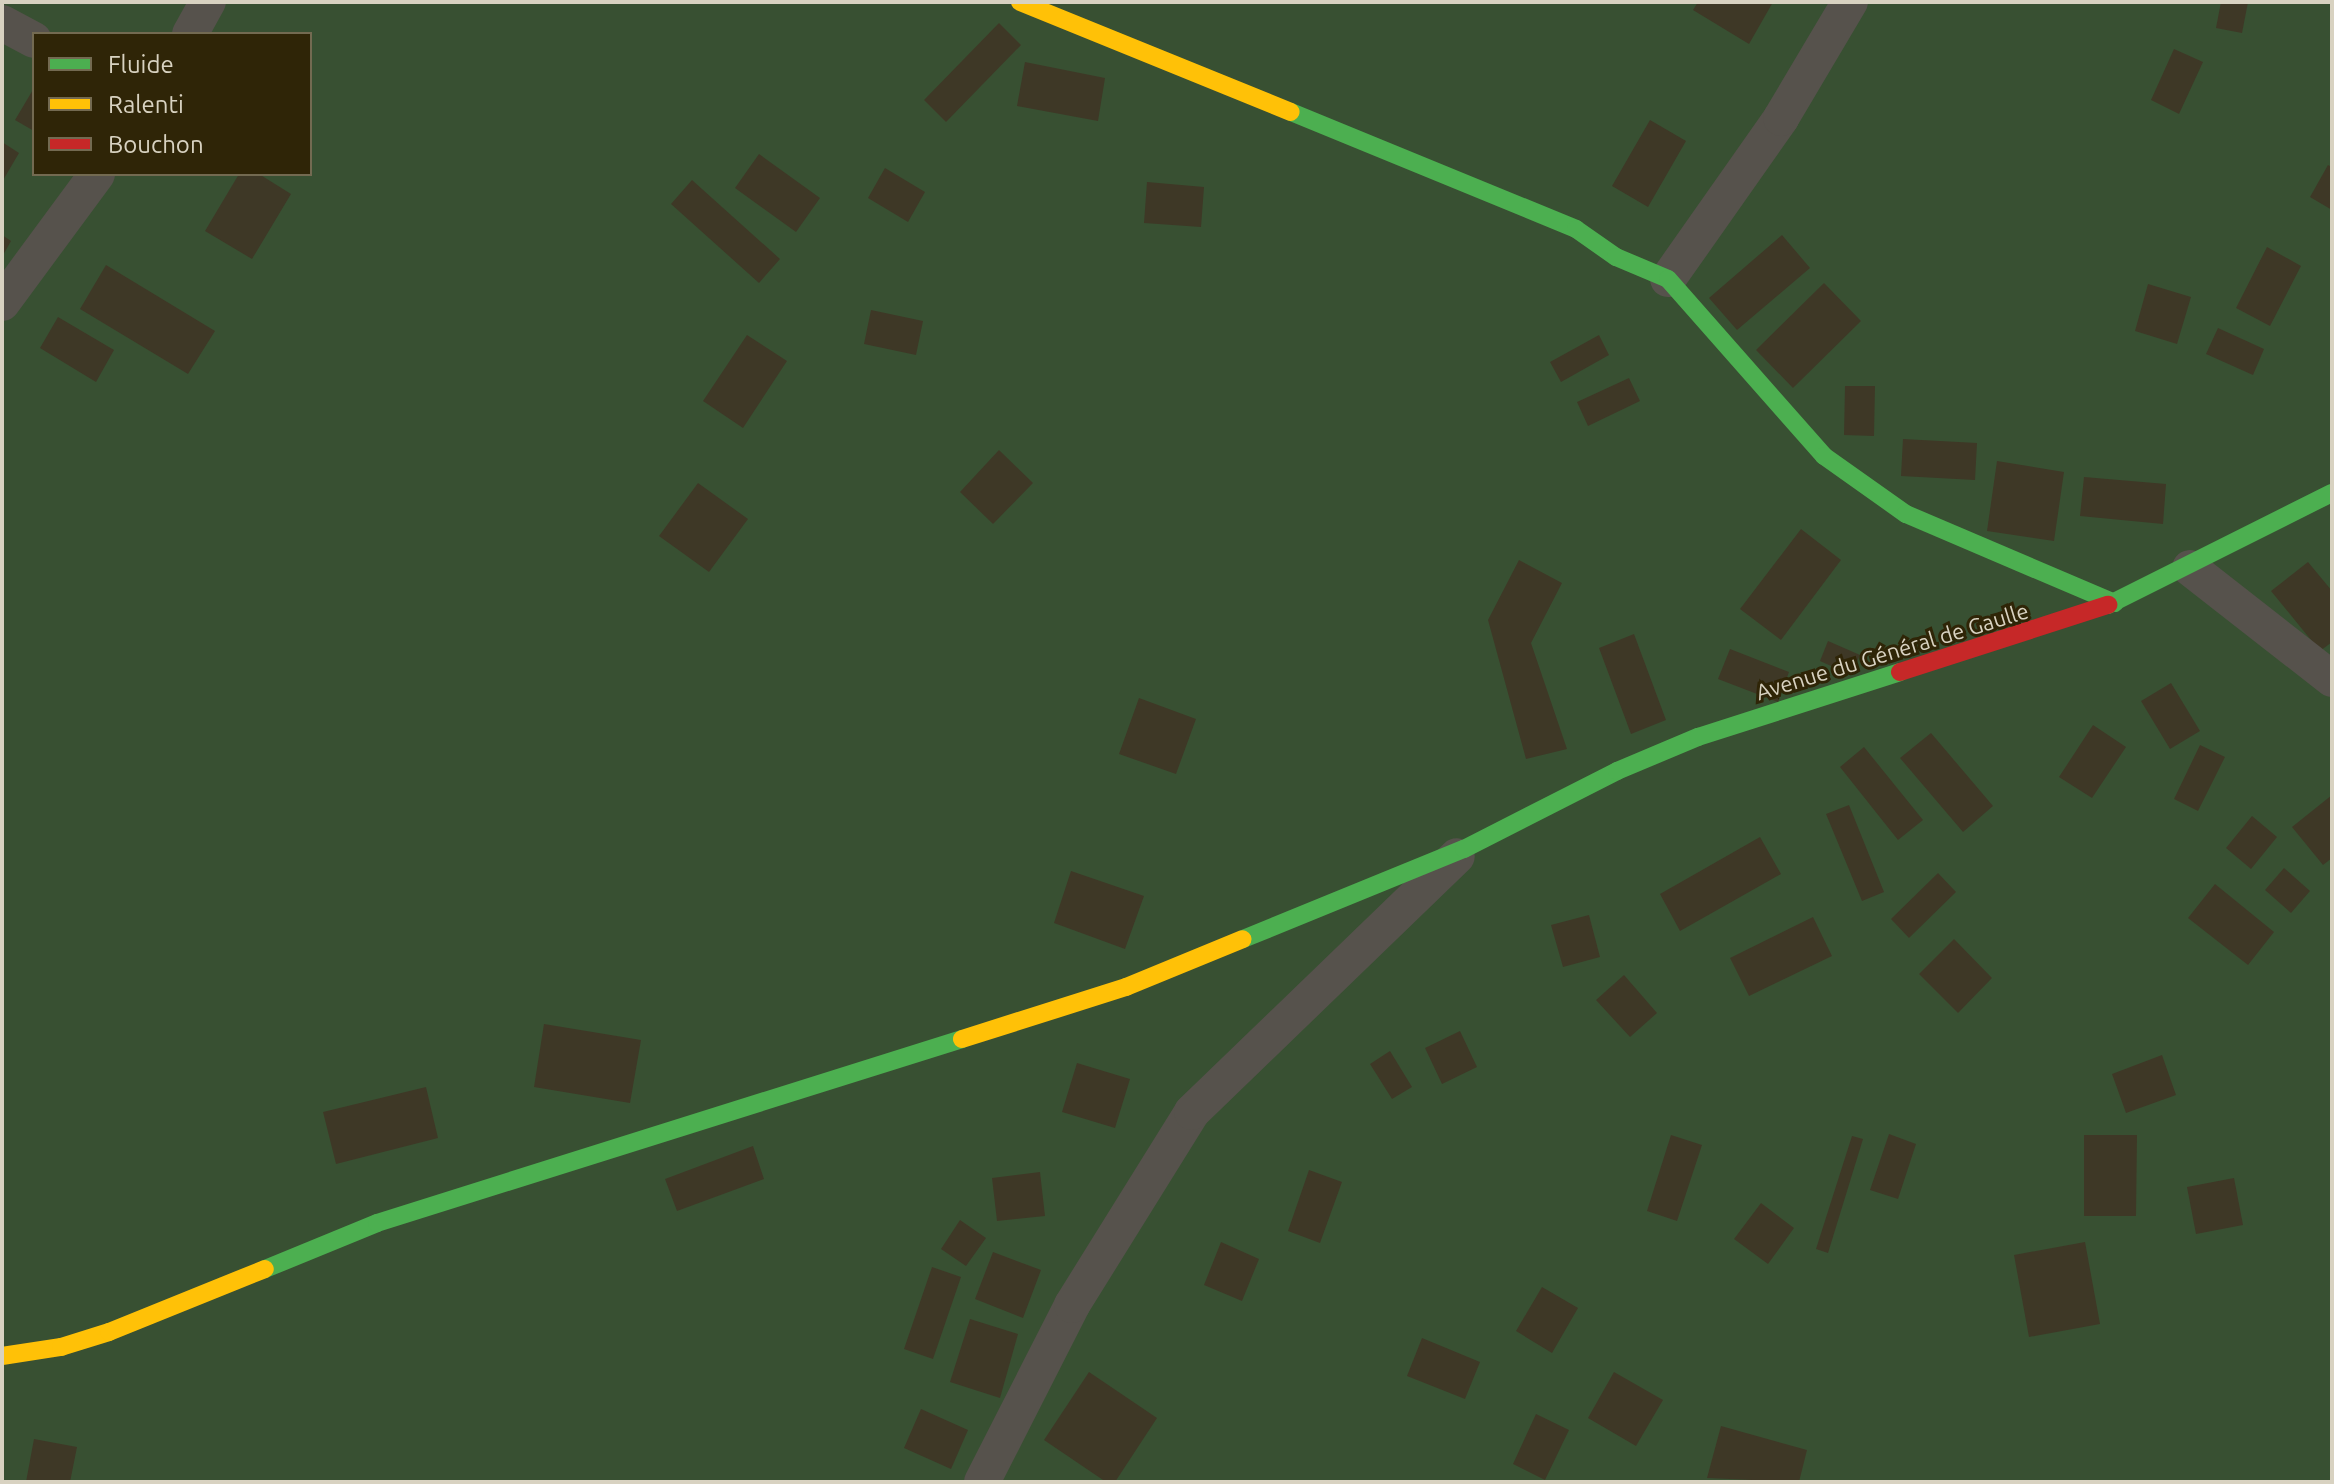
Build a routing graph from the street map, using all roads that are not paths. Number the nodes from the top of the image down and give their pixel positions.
1 (208, 2) edge
2 (1020, 2) edge
3 (1850, 2) edge
4 (2, 23) edge
5 (191, 32) edge
6 (32, 39) edge
7 (96, 176) edge
8 (1668, 279) junction
9 (2, 303) edge
10 (2332, 493) edge
11 (2190, 568) junction
12 (2115, 603) junction
13 (2332, 679) edge
14 (1464, 849) junction
15 (2, 1356) edge
16 (982, 1482) edge

1 - 5 street
2 - 8 street
3 - 8 street
4 - 6 street
7 - 9 street
8 - 12 street
10 - 11 street, Avenue du Général de Gaulle
11 - 12 street, Avenue du Général de Gaulle
11 - 13 street
12 - 14 street, Avenue du Général de Gaulle
14 - 15 street, Avenue du Général de Gaulle
14 - 16 street

